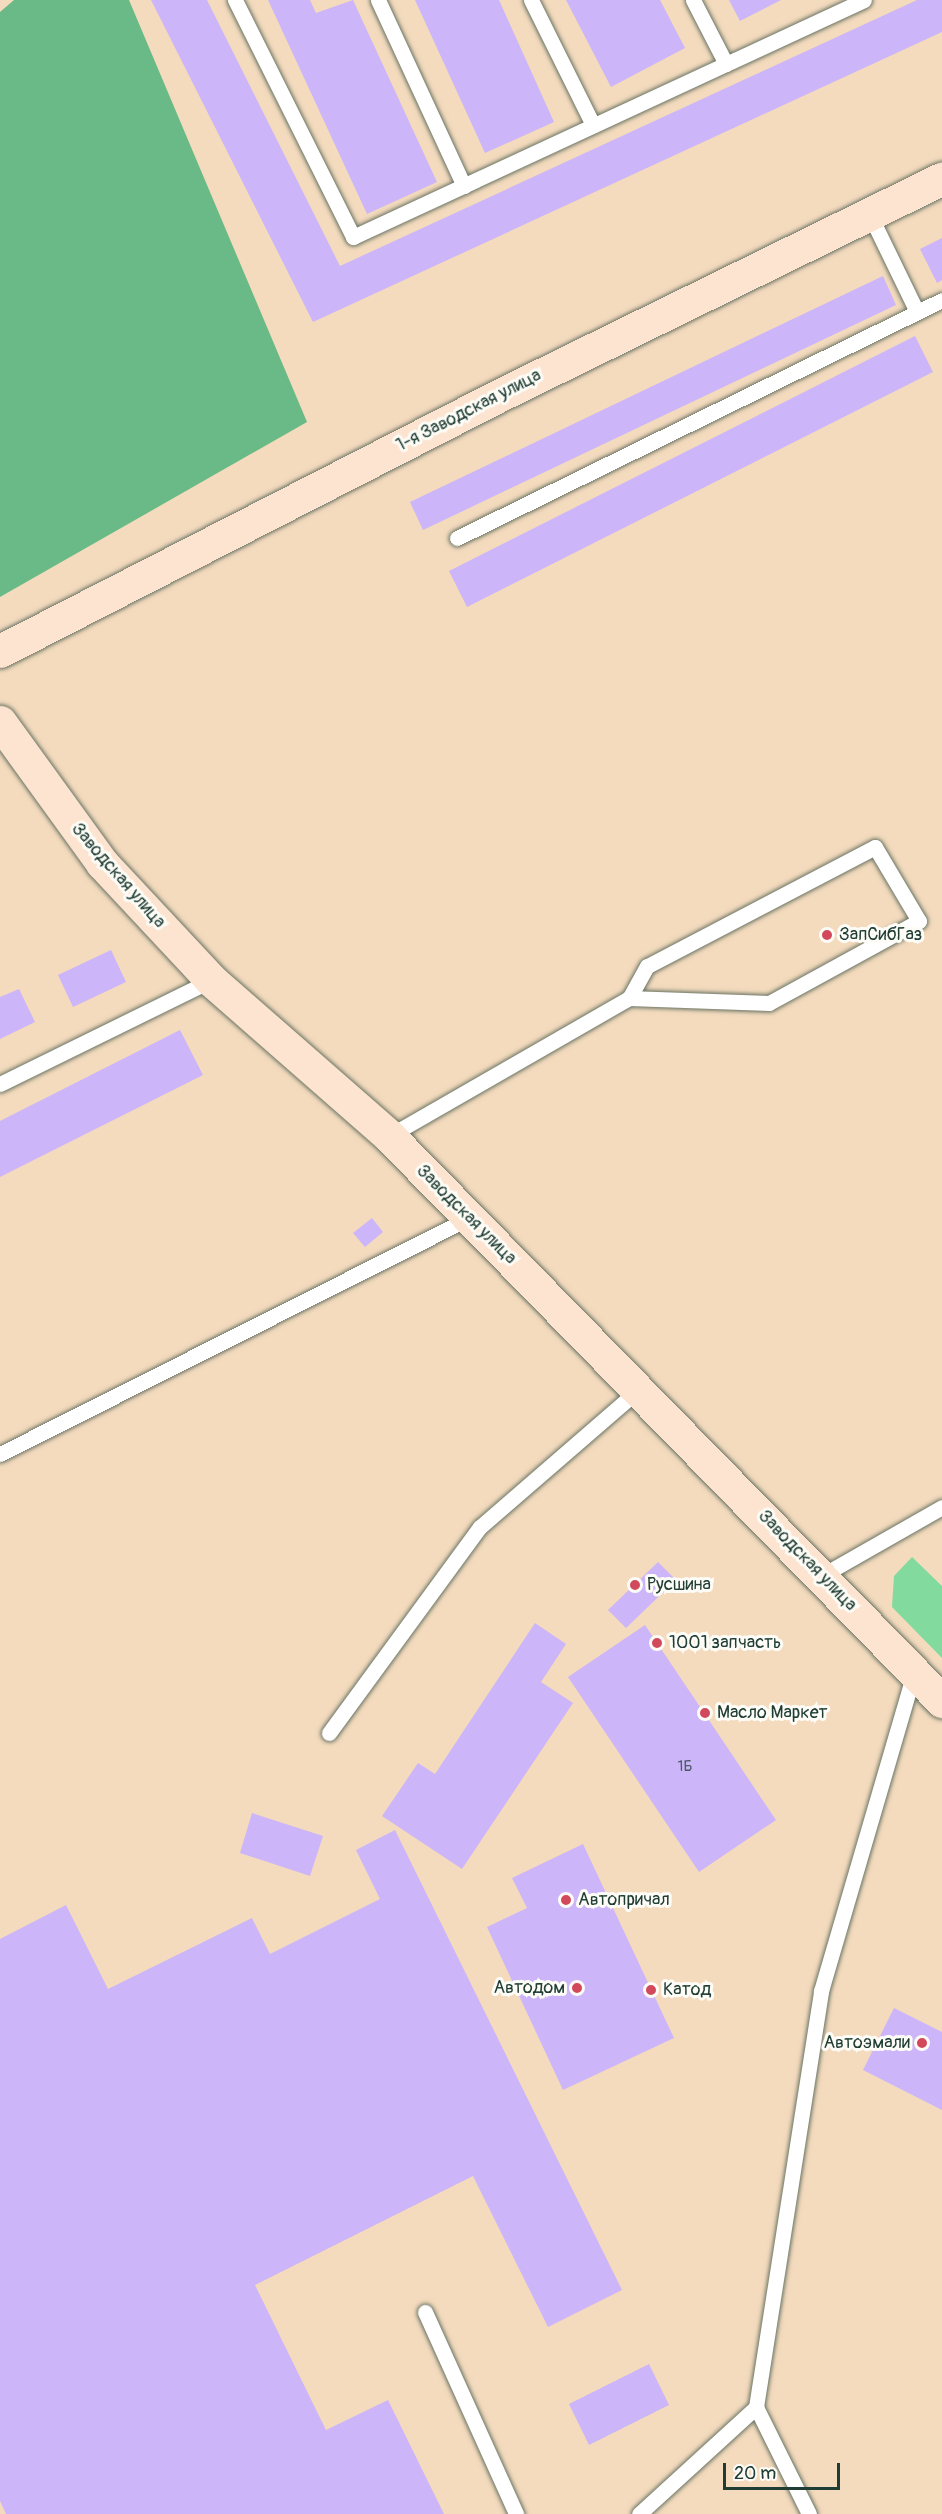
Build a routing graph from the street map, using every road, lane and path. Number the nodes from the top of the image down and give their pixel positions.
1 (235, 0) edge
2 (378, 0) edge
3 (531, 0) edge
4 (693, 0) edge
5 (864, 0) edge
6 (840, 5) edge
7 (726, 64) junction
8 (593, 125) junction
9 (942, 178) edge
10 (464, 186) junction
11 (869, 213) junction
12 (942, 300) edge
13 (917, 312) junction
14 (458, 538) dead end
15 (0, 651) edge
16 (0, 722) edge
17 (211, 980) junction
18 (629, 998) junction
19 (0, 1084) edge
20 (389, 1136) junction
21 (469, 1218) junction
22 (638, 1390) junction
23 (0, 1454) edge
24 (942, 1507) edge
25 (821, 1576) junction
26 (914, 1672) junction
27 (942, 1701) edge
28 (329, 1733) dead end
29 (425, 2312) dead end
30 (756, 2408) junction
31 (516, 2514) edge
32 (639, 2514) edge
33 (809, 2514) edge

1 - 10 lane
2 - 10 lane
3 - 8 lane
4 - 7 lane
5 - 6 lane
6 - 7 lane
7 - 8 lane
8 - 10 lane
9 - 11 main road, 1-я Заводская улица
11 - 13 lane
11 - 15 main road, 1-я Заводская улица
12 - 13 lane
13 - 14 lane
16 - 17 main road, Заводская улица
17 - 19 lane
17 - 20 main road, Заводская улица
18 - 18 lane
18 - 20 lane
20 - 21 main road, Заводская улица
21 - 22 main road, Заводская улица
21 - 23 lane
22 - 25 main road, Заводская улица
22 - 28 lane
24 - 25 lane
25 - 26 main road, Заводская улица
26 - 27 main road, Заводская улица
26 - 30 lane
29 - 31 lane
30 - 32 lane
30 - 33 lane

